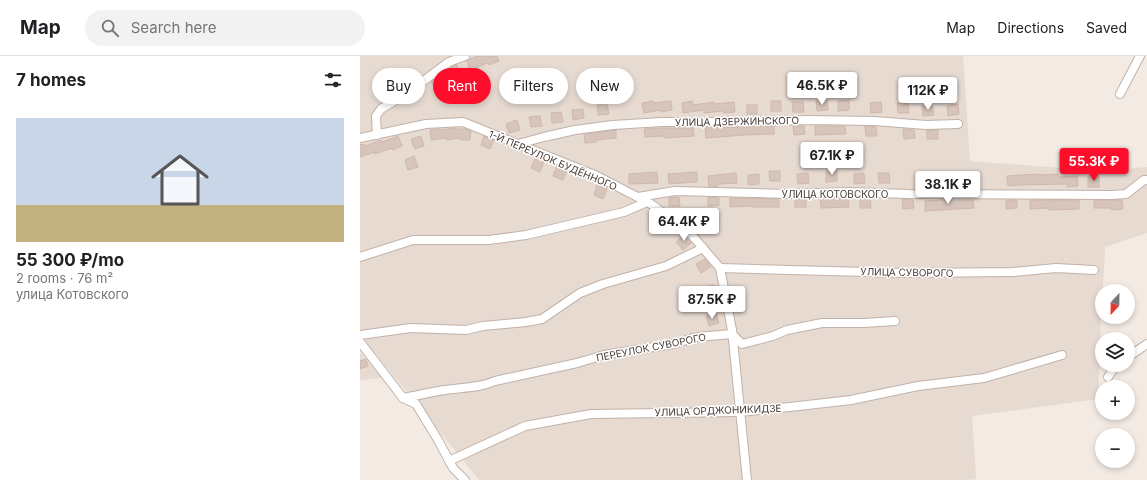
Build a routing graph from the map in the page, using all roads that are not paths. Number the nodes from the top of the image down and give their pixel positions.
1 (465, 56) edge
2 (1140, 56) edge
3 (1120, 94) dead end
4 (958, 124) dead end
5 (377, 135) junction
6 (360, 138) edge
7 (518, 144) junction
8 (1147, 180) edge
9 (638, 197) junction
10 (647, 202) junction
11 (703, 248) junction
12 (360, 257) edge
13 (720, 268) junction
14 (1094, 270) dead end
15 (895, 321) dead end
16 (732, 334) junction
17 (360, 335) edge
18 (360, 342) edge
19 (1147, 344) edge
20 (1135, 352) edge
21 (1062, 355) dead end
22 (1112, 372) edge
23 (1108, 377) dead end
24 (402, 398) junction
25 (740, 412) junction
26 (449, 461) junction
27 (465, 480) edge
28 (746, 480) edge

1 - 5 street
2 - 3 street
4 - 7 street, УЛИЦА ДЗЕРЖИНСКОГО
5 - 6 street, 1-Й ПЕРЕУЛОК БУДЁННОГО
5 - 7 street, 1-Й ПЕРЕУЛОК БУДЁННОГО
7 - 9 street, 1-Й ПЕРЕУЛОК БУДЁННОГО
8 - 9 street, УЛИЦА КОТОВСКОГО
9 - 10 street, 1-Й ПЕРЕУЛОК БУДЁННОГО
10 - 11 street, 1-Й ПЕРЕУЛОК БУДЁННОГО
10 - 12 street
11 - 13 street, 1-Й ПЕРЕУЛОК БУДЁННОГО
11 - 17 street
13 - 14 street, УЛИЦА СУВОРОГО
13 - 16 street
15 - 16 street
16 - 24 street, ПЕРЕУЛОК СУВОРОГО
16 - 25 street
18 - 24 street
19 - 20 street
21 - 25 street, УЛИЦА ОРДЖОНИКИДЗЕ
22 - 23 street
24 - 26 street
25 - 26 street, УЛИЦА ОРДЖОНИКИДЗЕ
25 - 28 street
26 - 27 street

